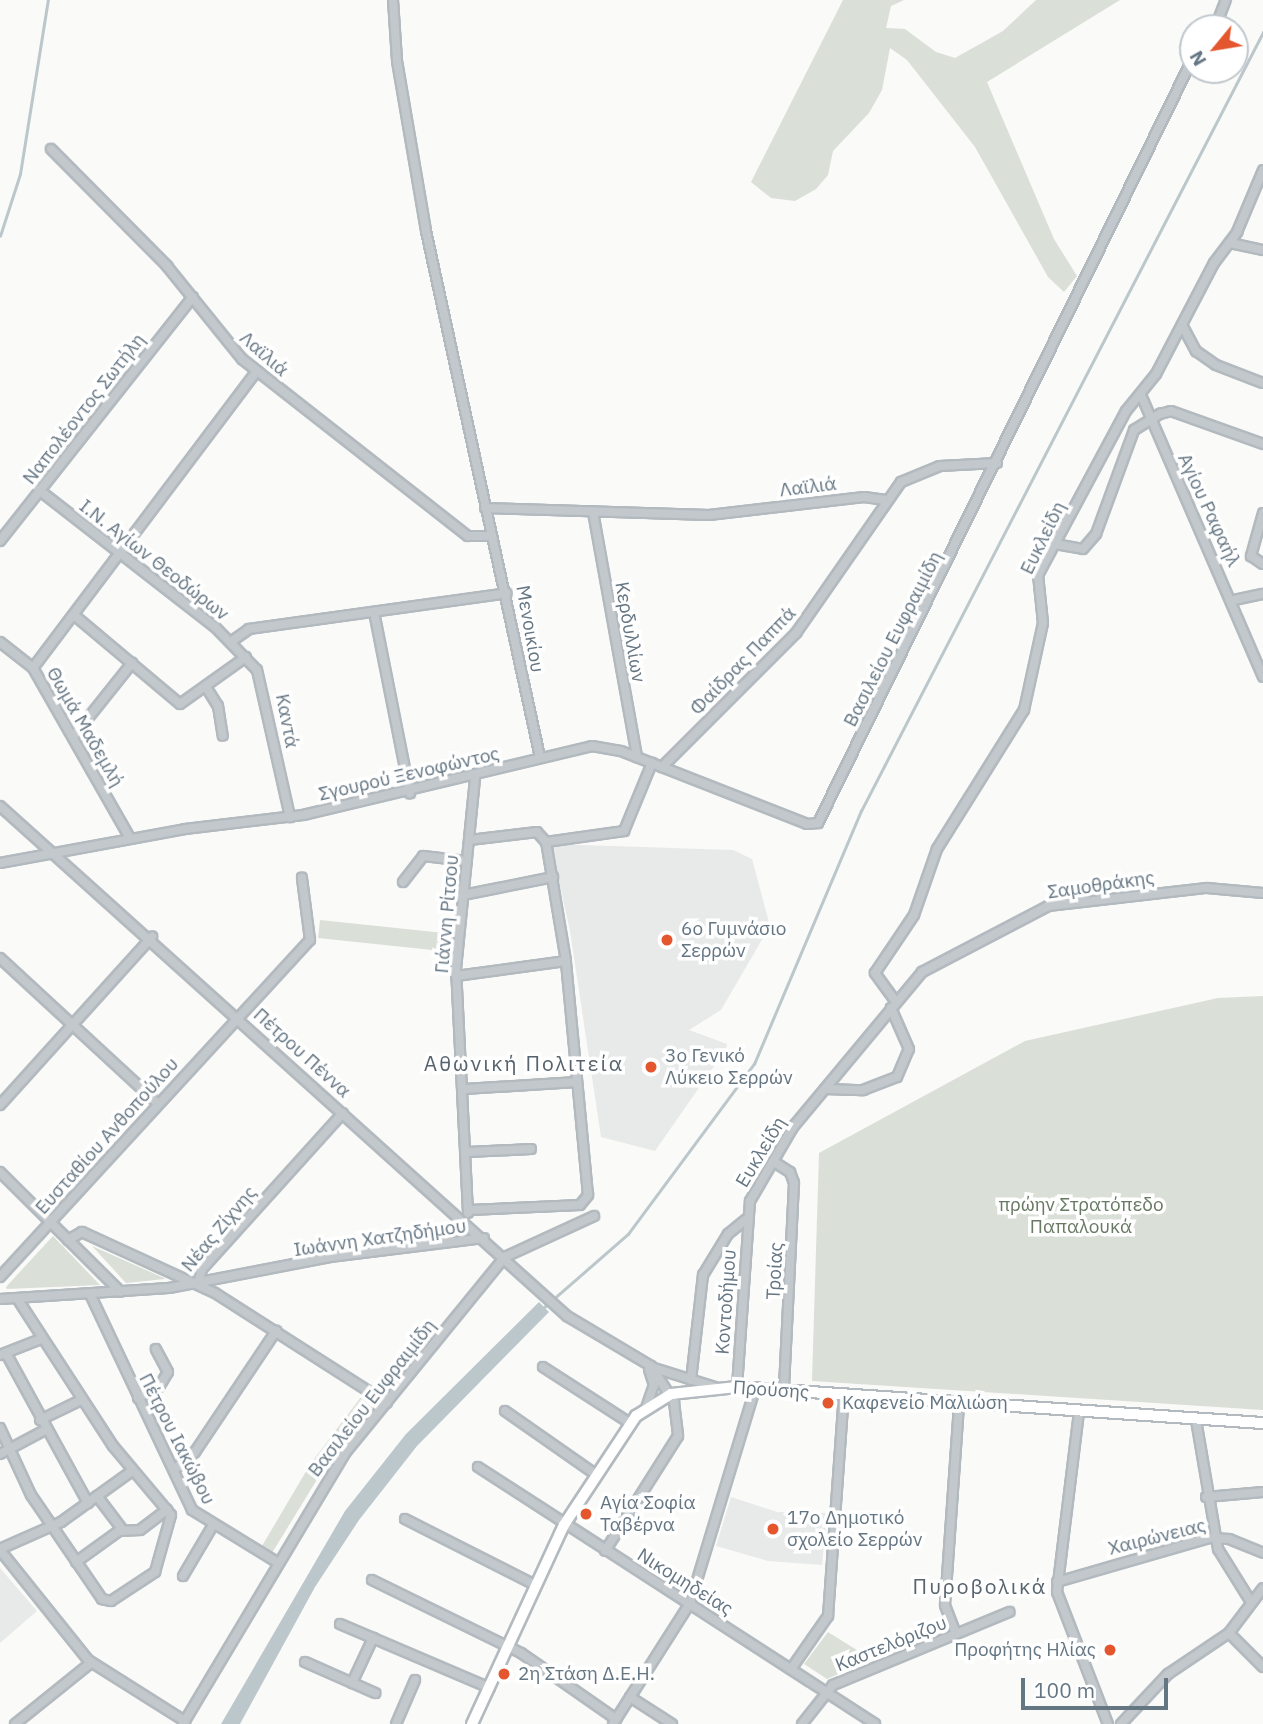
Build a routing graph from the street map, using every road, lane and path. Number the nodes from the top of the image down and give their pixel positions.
1 (394, 0) edge
2 (1180, 84) edge
3 (51, 149) dead end
4 (1263, 170) edge
5 (1230, 243) junction
6 (1263, 250) edge
7 (193, 296) junction
8 (1182, 326) junction
9 (257, 371) junction
10 (1263, 383) edge
11 (1141, 395) junction
12 (1151, 420) junction
13 (1263, 444) edge
14 (997, 463) junction
15 (39, 490) junction
16 (886, 500) junction
17 (485, 508) junction
18 (593, 512) junction
19 (1263, 513) edge
20 (492, 536) junction
21 (0, 541) edge
22 (1055, 544) junction
23 (119, 554) junction
24 (1263, 564) edge
25 (507, 593) junction
26 (1263, 594) edge
27 (1234, 600) junction
28 (374, 612) junction
29 (74, 615) junction
30 (232, 641) junction
31 (0, 642) edge
32 (246, 657) junction
33 (132, 663) junction
34 (33, 668) junction
35 (1263, 677) edge
36 (206, 687) junction
37 (223, 736) dead end
38 (73, 737) junction
39 (540, 757) junction
40 (637, 757) junction
41 (652, 763) junction
42 (662, 767) junction
43 (475, 777) junction
44 (410, 793) junction
45 (0, 806) edge
46 (290, 817) junction
47 (813, 825) joint
48 (130, 838) junction
49 (469, 840) junction
50 (546, 842) junction
51 (56, 851) junction
52 (467, 861) junction
53 (0, 863) edge
54 (553, 877) junction
55 (302, 878) dead end
56 (403, 883) dead end
57 (1263, 893) edge
58 (463, 895) junction
59 (152, 937) junction
60 (1, 961) edge
61 (566, 961) junction
62 (456, 976) junction
63 (893, 1005) junction
64 (239, 1017) junction
65 (71, 1025) junction
66 (577, 1082) junction
67 (464, 1089) junction
68 (825, 1089) junction
69 (158, 1104) junction
70 (0, 1105) edge
71 (344, 1113) junction
72 (531, 1149) dead end
73 (468, 1152) junction
74 (774, 1163) junction
75 (0, 1171) edge
76 (469, 1210) junction
77 (594, 1216) dead end
78 (748, 1218) junction
79 (465, 1221) junction
80 (50, 1222) junction
81 (484, 1238) junction
82 (68, 1240) junction
83 (506, 1257) junction
84 (1, 1275) edge
85 (198, 1284) junction
86 (121, 1292) junction
87 (90, 1293) junction
88 (17, 1298) junction
89 (0, 1299) edge
90 (276, 1331) junction
91 (41, 1339) junction
92 (156, 1349) dead end
93 (4, 1355) edge
94 (640, 1360) junction
95 (651, 1366) junction
96 (543, 1367) dead end
97 (691, 1380) junction
98 (715, 1387) junction
99 (737, 1388) junction
100 (755, 1389) junction
101 (784, 1391) junction
102 (671, 1394) junction
103 (844, 1395) junction
104 (138, 1398) junction
105 (81, 1400) junction
106 (387, 1403) junction
107 (959, 1403) junction
108 (646, 1408) junction
109 (505, 1411) dead end
110 (1079, 1412) junction
111 (40, 1420) junction
112 (1196, 1420) junction
113 (630, 1423) junction
114 (1263, 1423) edge
115 (0, 1428) edge
116 (45, 1430) junction
117 (9, 1448) junction
118 (0, 1454) edge
119 (478, 1466) dead end
120 (174, 1470) junction
121 (131, 1471) junction
122 (595, 1474) junction
123 (1263, 1492) edge
124 (97, 1496) junction
125 (1206, 1497) junction
126 (88, 1503) junction
127 (167, 1510) junction
128 (405, 1519) dead end
129 (213, 1525) junction
130 (564, 1525) junction
131 (52, 1526) junction
132 (122, 1529) junction
133 (1214, 1538) junction
134 (0, 1550) edge
135 (605, 1551) junction
136 (1263, 1553) edge
137 (76, 1562) junction
138 (277, 1562) junction
139 (183, 1576) dead end
140 (372, 1580) dead end
141 (1057, 1581) junction
142 (535, 1585) junction
143 (1263, 1588) edge
144 (1251, 1602) junction
145 (690, 1604) junction
146 (1009, 1612) dead end
147 (340, 1624) dead end
148 (1229, 1633) junction
149 (956, 1634) junction
150 (373, 1638) junction
151 (510, 1648) junction
152 (305, 1662) dead end
153 (91, 1663) junction
154 (1263, 1667) edge
155 (791, 1669) junction
156 (415, 1679) dead end
157 (352, 1683) junction
158 (490, 1688) junction
159 (824, 1691) junction
160 (375, 1693) dead end
161 (630, 1697) junction
162 (614, 1721) edge
163 (184, 1723) edge
164 (15, 1724) edge
165 (396, 1724) edge
166 (472, 1724) edge
167 (672, 1724) edge
168 (802, 1724) edge
169 (875, 1724) edge
170 (1108, 1724) edge
171 (1121, 1724) edge

1 - 17 street, Μενοικίου
2 - 14 street, Βασιλείου Ευφραιμίδη
3 - 7 street, Λαϊλιά
4 - 5 street, Ευκλείδη
5 - 6 street
5 - 8 street, Ευκλείδη
7 - 9 street, Λαϊλιά
7 - 15 street, Ναπολέοντος Σωτήλη
8 - 10 street
8 - 11 street, Ευκλείδη
9 - 20 street, Λαϊλιά
9 - 23 street
11 - 12 street, Αγίου Ραφαήλ
11 - 22 street, Ευκλείδη
12 - 13 street
12 - 22 street
12 - 27 street, Αγίου Ραφαήλ
14 - 16 street
14 - 47 street, Βασιλείου Ευφραιμίδη
15 - 21 street, Ναπολέοντος Σωτήλη
15 - 23 street, Ι.Ν. Αγίων Θεοδώρων
16 - 18 street, Λαϊλιά
16 - 42 street, Φαίδρας Παππά
17 - 18 street, Λαϊλιά
17 - 20 street, Μενοικίου
18 - 40 street, Κερδυλλίων
19 - 24 street
20 - 25 street, Μενοικίου
22 - 63 street, Ευκλείδη
23 - 29 street
23 - 30 street, Ι.Ν. Αγίων Θεοδώρων
25 - 28 street, Ι.Ν. Αγίων Θεοδώρων
25 - 39 street, Μενοικίου
26 - 27 street
27 - 35 street, Αγίου Ραφαήλ
28 - 30 street, Ι.Ν. Αγίων Θεοδώρων
28 - 44 street
29 - 33 street
29 - 34 street
30 - 32 street, Καντά
31 - 34 street, Θωμά Μαδεμλή
32 - 36 street
32 - 46 street, Καντά
33 - 36 street
33 - 38 street
34 - 38 street, Θωμά Μαδεμλή
36 - 37 street
38 - 48 street, Θωμά Μαδεμλή
39 - 40 street, Σγουρού Ξενοφώντος
39 - 43 street, Σγουρού Ξενοφώντος
40 - 41 street, Σγουρού Ξενοφώντος
41 - 42 street, Σγουρού Ξενοφώντος
41 - 50 street
42 - 47 street, Σγουρού Ξενοφώντος
43 - 44 street, Σγουρού Ξενοφώντος
43 - 49 street, Γιάννη Ρίτσου
44 - 46 street, Σγουρού Ξενοφώντος
45 - 51 street, Πέτρου Πέννα
46 - 48 street, Σγουρού Ξενοφώντος
48 - 51 street, Σγουρού Ξενοφώντος
49 - 50 street
49 - 52 street, Γιάννη Ρίτσου
50 - 54 street
51 - 53 street, Σγουρού Ξενοφώντος
51 - 59 street, Πέτρου Πέννα
52 - 56 street
52 - 58 street, Γιάννη Ρίτσου
54 - 58 street
54 - 61 street
55 - 64 street
57 - 63 street, Σαμοθράκης
58 - 62 street, Γιάννη Ρίτσου
59 - 64 street, Πέτρου Πέννα
59 - 65 street
60 - 65 street
61 - 62 street
61 - 66 street
62 - 67 street, Γιάννη Ρίτσου
63 - 68 street, Ευκλείδη
63 - 68 street
64 - 69 street, Ευσταθίου Ανθοπούλου
64 - 71 street, Πέτρου Πέννα
65 - 69 street
65 - 70 street
66 - 67 street
66 - 76 street
67 - 73 street, Γιάννη Ρίτσου
68 - 74 street, Ευκλείδη
69 - 80 street, Ευσταθίου Ανθοπούλου
71 - 79 street, Πέτρου Πέννα
71 - 85 street, Νέας Ζίχνης
72 - 73 street
73 - 76 street, Γιάννη Ρίτσου
74 - 78 street, Ευκλείδη
74 - 101 street, Τροίας
75 - 80 street
76 - 79 street, Γιάννη Ρίτσου
77 - 83 street, Βασιλείου Ευφραιμίδη
78 - 97 street
78 - 99 street, Κοντοδήμου
79 - 81 street, Πέτρου Πέννα
80 - 82 street
80 - 84 street, Ευσταθίου Ανθοπούλου
81 - 83 street, Πέτρου Πέννα
81 - 85 street, Ιωάννη Χατζηδήμου
82 - 85 street
82 - 86 street
83 - 94 street, Πέτρου Πέννα
83 - 106 street, Βασιλείου Ευφραιμίδη
85 - 86 street, Νέας Ζίχνης
85 - 90 street
86 - 87 street, Νέας Ζίχνης
87 - 88 street, Νέας Ζίχνης
87 - 104 street, Πέτρου Ιακώβου
88 - 89 street, Νέας Ζίχνης
88 - 91 street, Πέτρου Ιακώβου
90 - 106 street
90 - 120 street
91 - 93 street
91 - 105 street, Πέτρου Ιακώβου
92 - 104 street
93 - 111 street
94 - 95 street, Πέτρου Πέννα
94 - 108 street
95 - 97 street, Πέτρου Πέννα
95 - 102 street
96 - 113 street
97 - 98 street, Πέτρου Πέννα
98 - 99 main road, Προύσης
98 - 102 main road, Προύσης
99 - 100 main road, Προύσης
100 - 101 main road, Προύσης
100 - 145 street
101 - 103 main road, Προύσης
102 - 108 main road, Προύσης
102 - 135 street
103 - 107 main road, Προύσης
103 - 155 street
104 - 120 street, Πέτρου Ιακώβου
105 - 111 street
105 - 121 street, Πέτρου Ιακώβου
106 - 138 street, Βασιλείου Ευφραιμίδη
107 - 110 main road, Προύσης
107 - 149 street
108 - 113 main road, Προύσης
109 - 122 street
110 - 112 main road, Προύσης
110 - 141 street
111 - 116 street
112 - 114 main road, Προύσης
112 - 125 street
113 - 122 main road, Προύσης
115 - 117 street
116 - 117 street
116 - 126 street
117 - 118 street
117 - 131 street
119 - 130 street, Νικομηδείας
120 - 129 street, Πέτρου Ιακώβου
121 - 124 street
121 - 127 street, Πέτρου Ιακώβου
122 - 130 main road, Προύσης
123 - 125 street
124 - 126 street
124 - 132 street
125 - 133 street
126 - 131 street
127 - 132 street
127 - 137 street, Πέτρου Ιακώβου
128 - 142 street
129 - 138 street, Πέτρου Ιακώβου
129 - 139 street
130 - 135 street, Νικομηδείας
130 - 142 main road, Προύσης
131 - 134 street
131 - 137 street
132 - 137 street
133 - 136 street, Χαιρώνειας
133 - 141 street, Χαιρώνειας
133 - 144 street
134 - 153 street
135 - 145 street, Νικομηδείας
138 - 163 street, Βασιλείου Ευφραιμίδη
140 - 151 street
141 - 170 street
142 - 151 main road, Προύσης
143 - 144 street
144 - 148 street
145 - 155 street, Νικομηδείας
145 - 161 street
146 - 149 street, Καστελόριζου
147 - 150 street
148 - 154 street
148 - 171 street
149 - 159 street, Καστελόριζου
150 - 157 street
150 - 158 street
151 - 158 main road, Προύσης
151 - 162 street
152 - 157 street
153 - 163 street
153 - 164 street
155 - 159 street, Νικομηδείας
156 - 165 street
157 - 160 street
158 - 166 main road, Προύσης
159 - 168 street
159 - 169 street, Νικομηδείας
161 - 162 street
161 - 167 street

